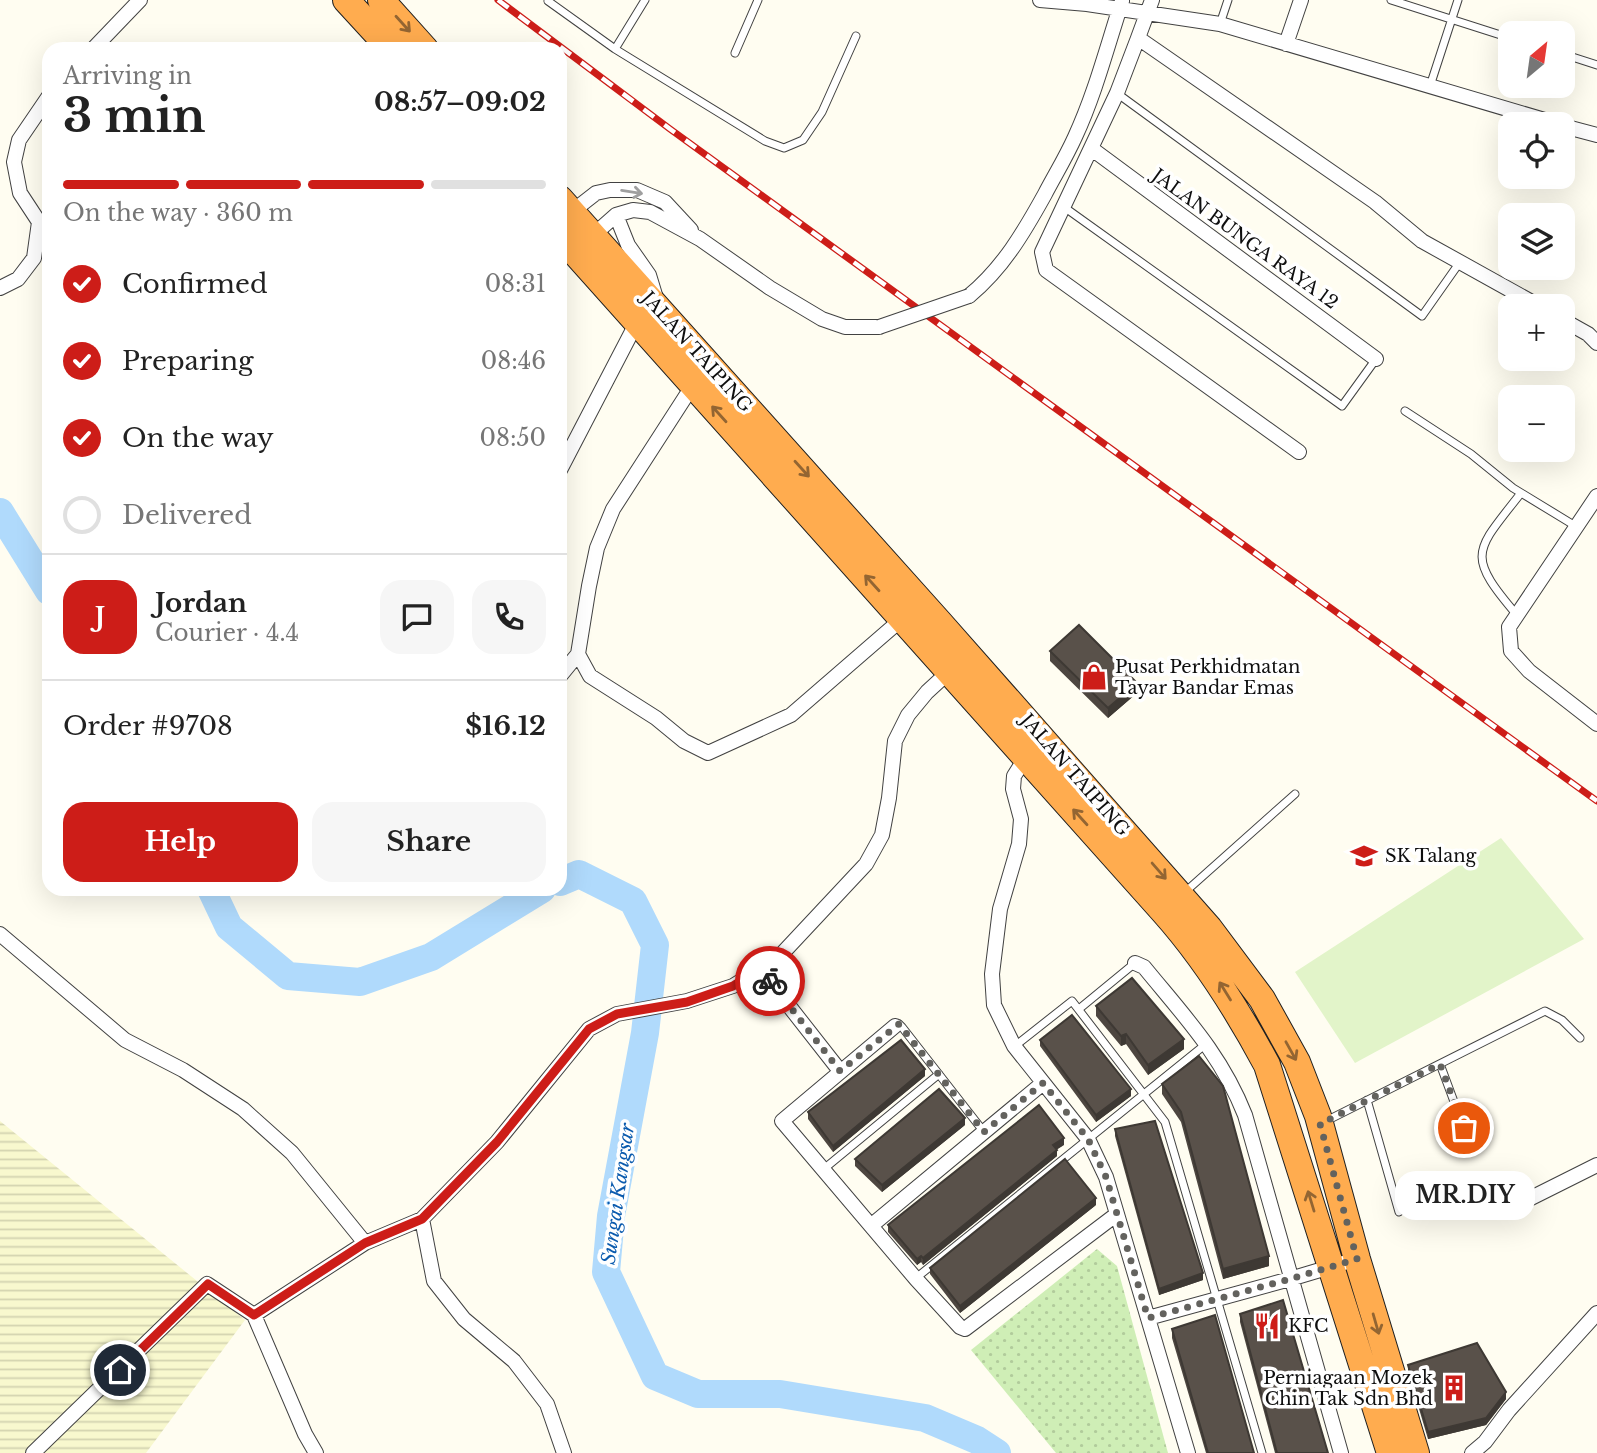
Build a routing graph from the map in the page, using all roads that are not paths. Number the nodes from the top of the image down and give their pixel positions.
1 (139, 0) edge
2 (346, 0) edge
3 (381, 0) edge
4 (645, 0) edge
5 (758, 0) edge
6 (1040, 0) edge
7 (1228, 0) edge
8 (1301, 0) edge
9 (1391, 0) edge
10 (1458, 0) edge
11 (548, 1) edge
12 (1088, 2) edge
13 (1121, 5) edge
14 (1150, 6) edge
15 (1451, 20) junction
16 (1220, 24) junction
17 (1498, 34) edge
18 (856, 36) dead end
19 (1138, 38) junction
20 (100, 42) edge
21 (383, 42) edge
22 (419, 42) edge
23 (1286, 44) junction
24 (615, 49) junction
25 (734, 53) dead end
26 (1575, 58) edge
27 (1597, 65) edge
28 (1429, 88) junction
29 (1117, 93) junction
30 (42, 106) edge
31 (1515, 112) edge
32 (1575, 129) edge
33 (1597, 135) edge
34 (1092, 149) junction
35 (1064, 207) junction
36 (567, 209) edge
37 (616, 215) junction
38 (567, 219) edge
39 (699, 239) junction
40 (575, 241) edge
41 (1461, 262) junction
42 (0, 288) edge
43 (1518, 294) edge
44 (649, 316) junction
45 (1575, 327) edge
46 (1597, 343) edge
47 (1376, 359) joint
48 (693, 385) junction
49 (1405, 411) dead end
50 (1299, 452) dead end
51 (567, 458) edge
52 (1521, 493) junction
53 (1597, 496) edge
54 (1577, 527) junction
55 (1517, 615) junction
56 (903, 618) junction
57 (579, 654) junction
58 (959, 662) junction
59 (567, 669) edge
60 (1597, 724) edge
61 (1026, 757) junction
62 (1295, 794) dead end
63 (1172, 903) junction
64 (0, 934) edge
65 (1135, 963) joint
66 (760, 969) junction
67 (1079, 1009) junction
68 (895, 1026) joint
69 (1580, 1038) dead end
70 (1206, 1044) junction
71 (1014, 1046) junction
72 (1440, 1064) junction
73 (840, 1071) junction
74 (939, 1074) junction
75 (1043, 1083) junction
76 (1144, 1094) junction
77 (1367, 1101) junction
78 (1320, 1124) junction
79 (984, 1132) junction
80 (1088, 1139) junction
81 (1472, 1150) dead end
82 (1597, 1165) edge
83 (825, 1168) junction
84 (1399, 1212) dead end
85 (1503, 1212) dead end
86 (1117, 1214) junction
87 (422, 1219) junction
88 (872, 1225) junction
89 (365, 1243) junction
90 (1344, 1262) junction
91 (915, 1279) junction
92 (1290, 1279) junction
93 (1217, 1299) junction
94 (1597, 1313) edge
95 (254, 1315) junction
96 (1148, 1318) junction
97 (33, 1453) edge
98 (316, 1453) edge
99 (564, 1453) edge
100 (1188, 1453) edge
101 (1262, 1453) edge
102 (1341, 1453) edge
103 (1390, 1453) edge
104 (1416, 1453) edge
105 (1472, 1453) edge

1 - 20 street
2 - 21 highway
3 -> 22 highway
4 - 24 lane
5 - 25 lane
6 - 12 street
7 - 16 lane
8 - 23 street
9 - 15 lane
10 - 15 lane
11 - 24 lane
12 - 13 street
13 - 14 street
13 - 39 street, bridge
14 - 16 street
14 - 19 street
15 - 17 lane
15 - 28 lane
16 - 23 street
18 - 24 lane
19 - 29 street
19 - 41 street
23 - 28 street
26 - 27 lane
28 - 31 street
29 - 34 street
29 - 41 lane
30 - 42 street
32 - 33 street
34 - 35 street
34 - 47 street, JALAN BUNGA RAYA 12
35 - 47 lane
35 - 50 street
36 -> 39 street
37 - 39 street
37 - 40 street
37 - 44 street
38 - 40 highway, JALAN TAIPING
40 - 44 highway, JALAN TAIPING
41 - 43 street
44 - 48 highway, JALAN TAIPING
44 - 51 street
44 -> 58 highway, JALAN TAIPING
45 - 46 street
56 -> 48 highway, JALAN TAIPING
48 - 57 street
49 - 52 lane
52 - 54 lane
52 - 55 lane
53 - 54 street
54 - 55 street
55 - 60 street
56 - 57 street
56 - 58 highway, JALAN TAIPING
57 - 59 street
58 - 61 highway, JALAN TAIPING
58 -> 63 highway, JALAN TAIPING
58 - 66 street
63 -> 61 highway, JALAN TAIPING
61 - 71 street
62 - 63 lane
63 -> 78 highway, JALAN TAIPING
90 -> 63 highway, JALAN TAIPING
64 - 89 street
65 - 67 lane
65 - 70 street
66 - 73 street
66 - 87 street
67 - 71 lane
67 - 76 lane
68 - 73 street
68 - 74 lane
69 - 72 lane
70 - 76 lane
70 - 92 street
71 - 75 street
72 - 77 lane
72 - 81 lane
73 - 83 street
74 - 79 lane
74 - 83 lane
75 - 79 street
75 - 80 street
76 - 80 lane
76 - 93 lane
77 - 78 lane
77 - 84 lane
78 - 90 highway, JALAN TAIPING
79 - 88 street
80 - 86 street
80 - 91 lane
82 - 85 street
83 - 88 street
86 - 91 street
86 - 96 street
87 - 89 street
87 - 99 street
88 - 91 street
89 - 95 street
90 - 92 street
90 - 103 highway, JALAN TAIPING
90 -> 104 highway, JALAN TAIPING
92 - 93 street
92 - 102 street
93 - 96 street
93 - 101 lane
94 - 105 street
95 - 97 street
95 - 98 street
96 - 100 street

